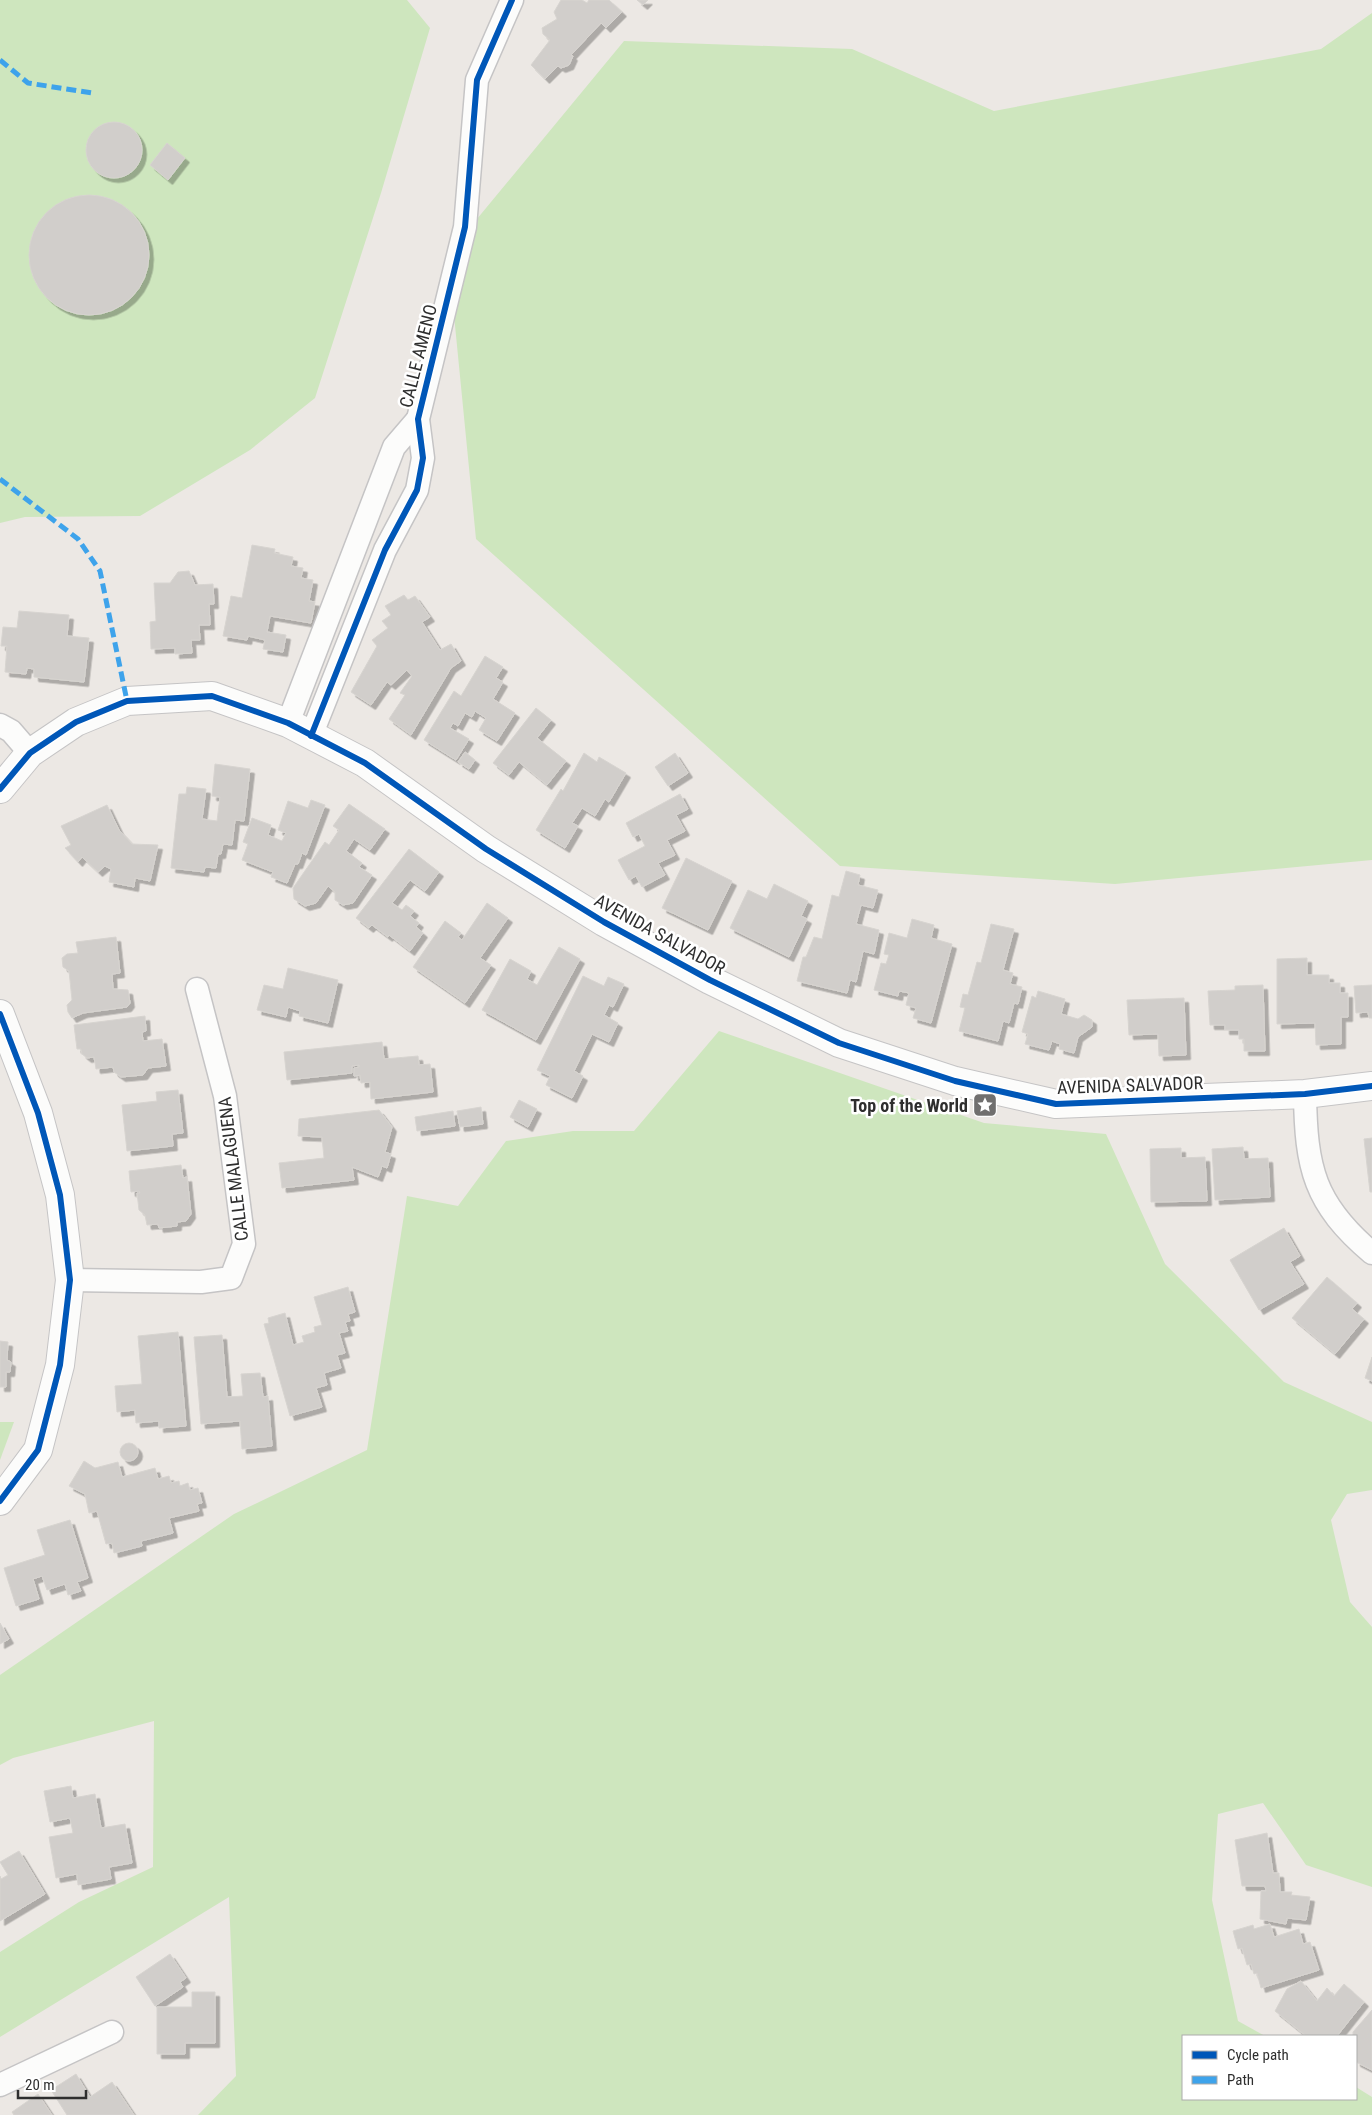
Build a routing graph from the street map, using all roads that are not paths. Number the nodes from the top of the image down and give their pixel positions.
1 (512, 0) edge
2 (418, 420) junction
3 (288, 722) junction
4 (0, 725) edge
5 (312, 736) junction
6 (30, 753) junction
7 (0, 788) edge
8 (197, 989) dead end
9 (0, 1014) edge
10 (1372, 1086) edge
11 (1305, 1094) junction
12 (1372, 1253) edge
13 (70, 1280) junction
14 (0, 1501) edge
15 (112, 2032) dead end
16 (0, 2085) edge

1 - 2 street, CALLE AMENO
2 - 3 street, CALLE AMENO
2 - 5 street, CALLE AMENO
3 - 5 street, AVENIDA SALVADOR
3 - 6 street, AVENIDA SALVADOR
4 - 6 street
5 - 11 street, AVENIDA SALVADOR
6 - 7 street, AVENIDA SALVADOR
8 - 13 street, CALLE MALAGUENA
9 - 13 street
10 - 11 street, AVENIDA SALVADOR
11 - 12 street
13 - 14 street
15 - 16 street

